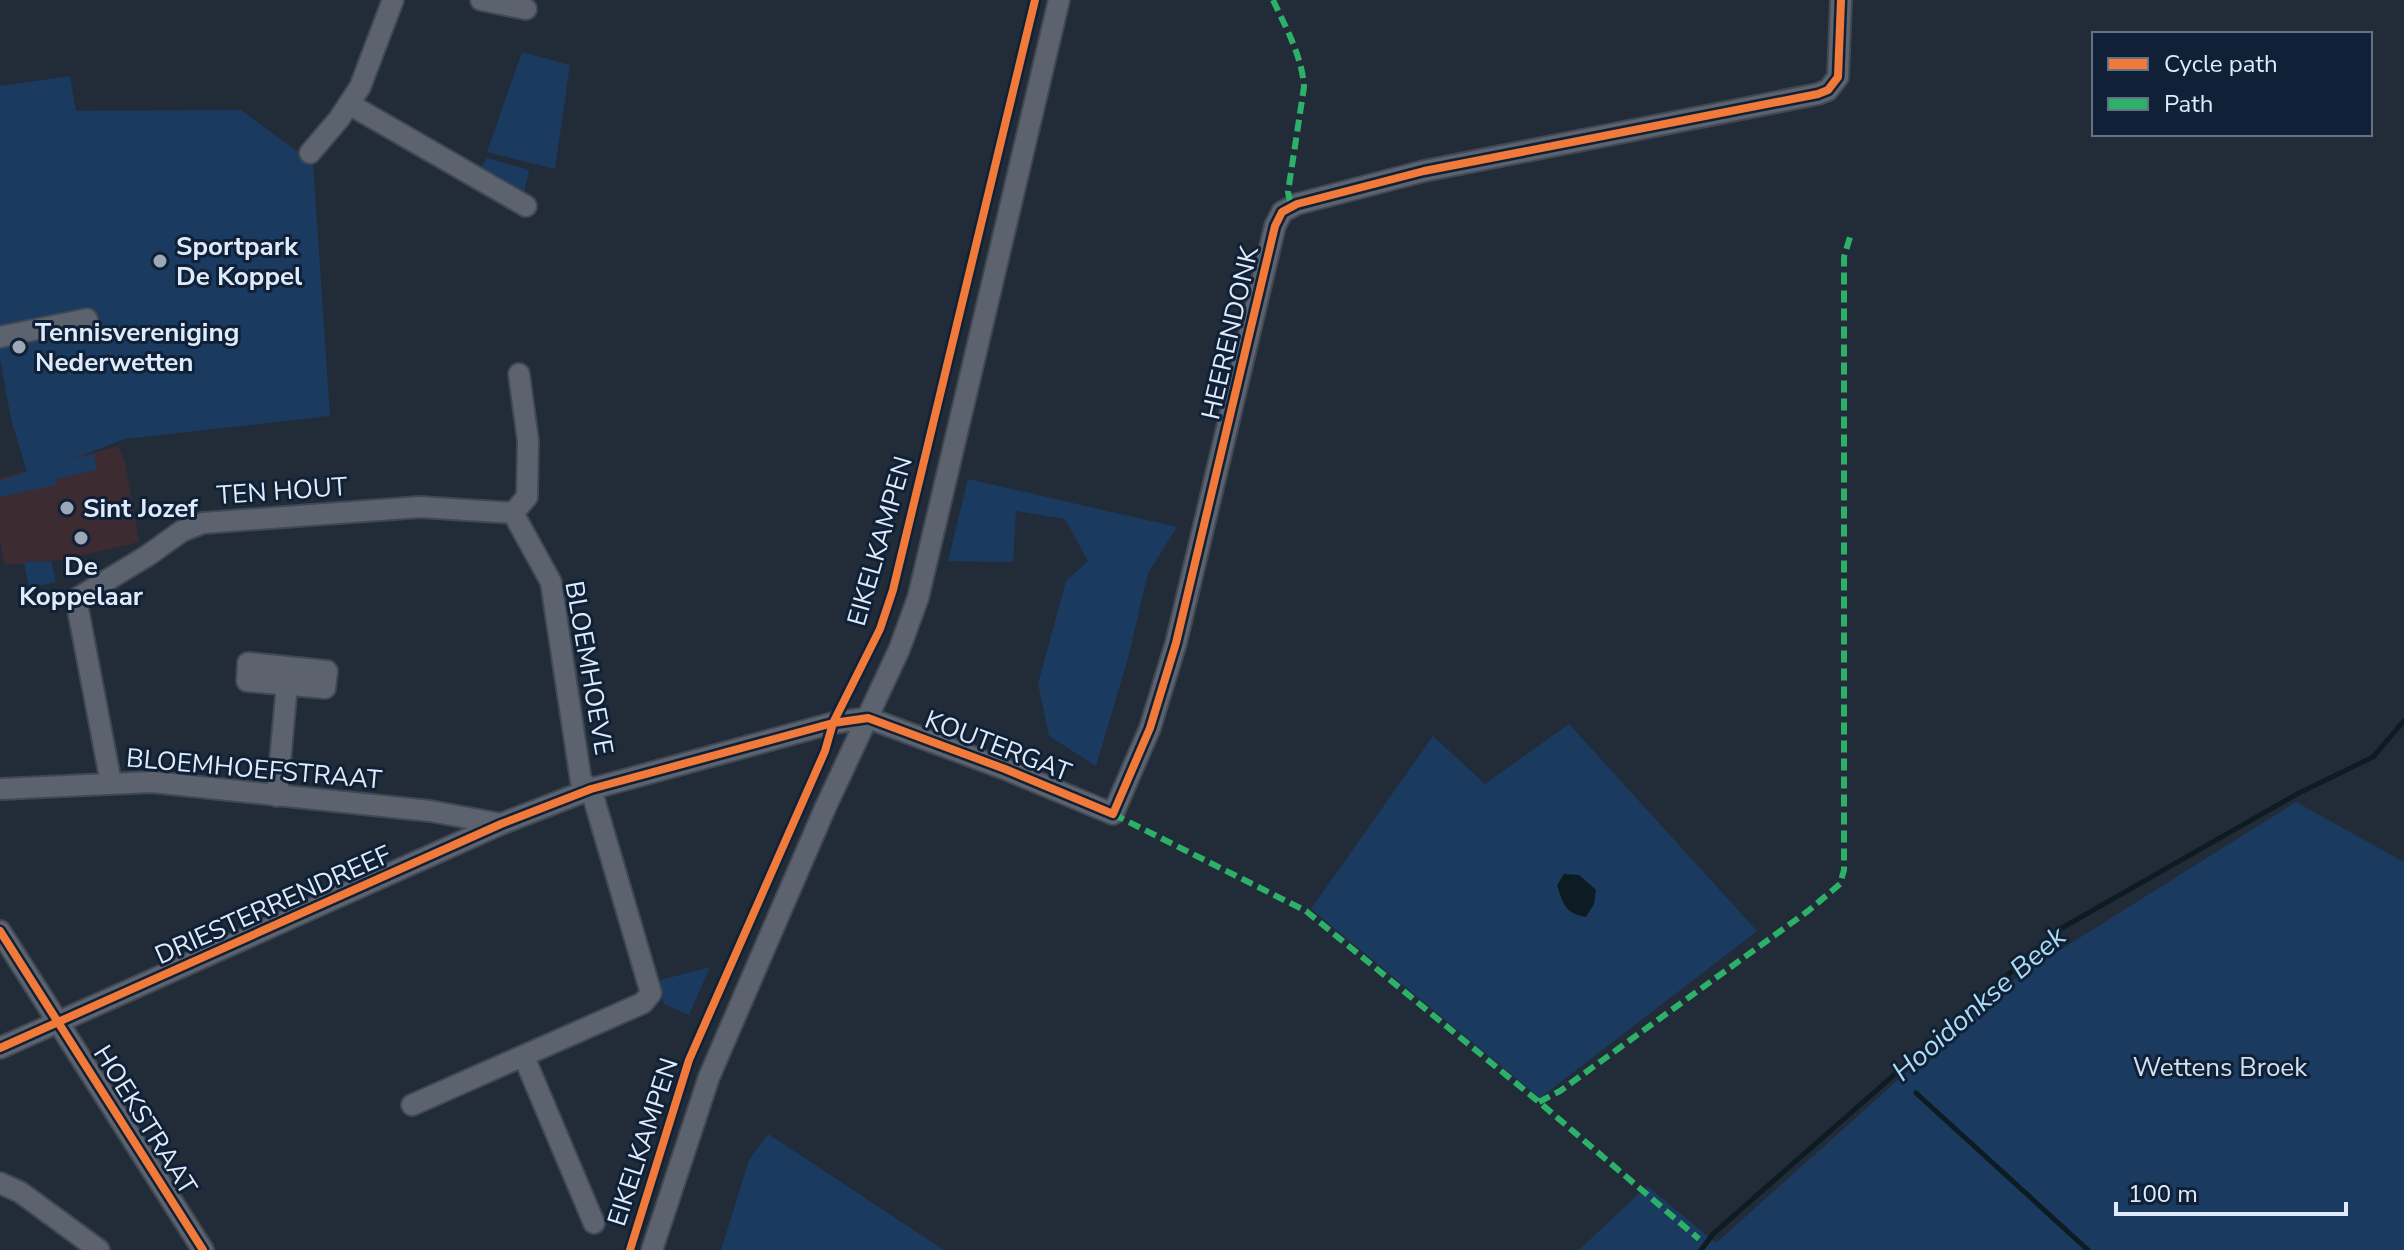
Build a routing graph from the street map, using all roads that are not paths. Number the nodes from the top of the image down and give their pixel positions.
1 (393, 0) edge
2 (481, 0) edge
3 (1059, 0) edge
4 (1841, 0) edge
5 (526, 9) dead end
6 (349, 104) junction
7 (310, 153) dead end
8 (526, 206) dead end
9 (87, 319) dead end
10 (0, 337) edge
11 (519, 374) dead end
12 (513, 513) junction
13 (287, 684) dead end
14 (868, 718) junction
15 (111, 783) junction
16 (0, 789) edge
17 (591, 789) junction
18 (277, 796) junction
19 (1113, 814) joint
20 (501, 824) junction
21 (0, 931) edge
22 (60, 1021) junction
23 (0, 1048) edge
24 (524, 1057) junction
25 (412, 1105) dead end
26 (0, 1183) edge
27 (594, 1223) dead end
28 (99, 1250) edge
29 (203, 1250) edge
30 (652, 1250) edge

1 - 6 street
2 - 5 street
3 - 14 street, EIKELKAMPEN
4 - 19 street, HEERENDONK
6 - 7 street
6 - 8 street
9 - 10 street
11 - 12 street
12 - 15 street, TEN HOUT
12 - 17 street, BLOEMHOEVE
13 - 18 street
14 - 17 street, DRIESTERRENDREEF
14 - 19 street, KOUTERGAT
14 - 30 street, EIKELKAMPEN
15 - 16 street, BLOEMHOEFSTRAAT
15 - 18 street, BLOEMHOEFSTRAAT
17 - 20 street, DRIESTERRENDREEF
17 - 24 street, BLOEMHOEVE
18 - 20 street, BLOEMHOEFSTRAAT
20 - 22 street, DRIESTERRENDREEF
21 - 22 street, HOEKSTRAAT
22 - 23 street, DRIESTERRENDREEF
22 - 29 street, HOEKSTRAAT
24 - 25 street
24 - 27 street
26 - 28 street

